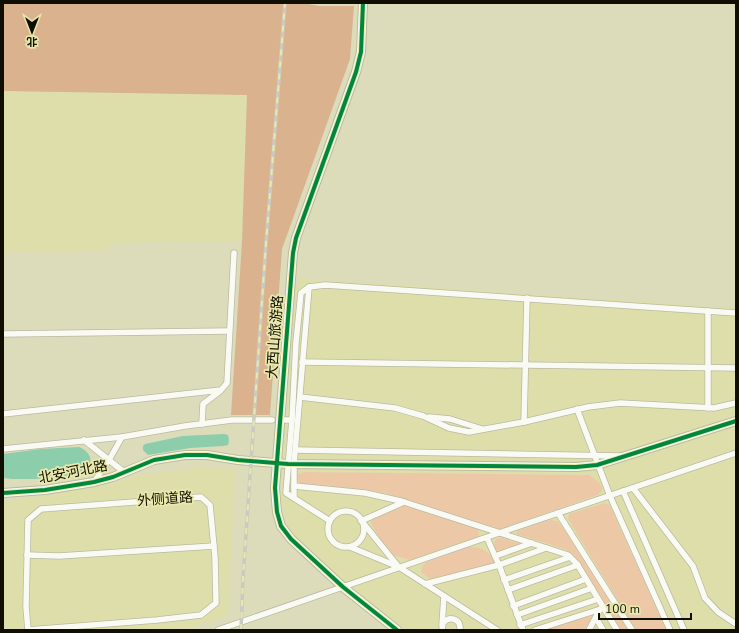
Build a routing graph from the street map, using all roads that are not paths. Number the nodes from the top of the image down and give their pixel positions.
1 (363, 3) edge
2 (234, 253) dead end
3 (309, 288) junction
4 (527, 298) junction
5 (708, 311) junction
6 (736, 313) edge
7 (229, 331) junction
8 (3, 334) edge
9 (302, 362) junction
10 (525, 365) junction
11 (708, 368) junction
12 (736, 368) edge
13 (222, 390) junction
14 (300, 397) junction
15 (736, 402) edge
16 (708, 408) junction
17 (577, 409) junction
18 (3, 414) edge
19 (423, 416) junction
20 (272, 420) dead end
21 (283, 420) dead end
22 (292, 420) junction
23 (736, 421) edge
24 (524, 422) junction
25 (202, 424) junction
26 (485, 430) junction
27 (122, 438) junction
28 (84, 440) junction
29 (3, 449) edge
30 (296, 450) junction
31 (736, 453) edge
32 (594, 455) junction
33 (625, 456) junction
34 (109, 460) junction
35 (277, 463) junction
36 (291, 464) junction
37 (597, 466) junction
38 (124, 472) junction
39 (94, 482) junction
40 (294, 486) junction
41 (633, 488) junction
42 (623, 491) junction
43 (3, 493) edge
44 (610, 496) junction
45 (294, 498) junction
46 (404, 502) junction
47 (558, 513) junction
48 (330, 521) junction
49 (362, 522) junction
50 (500, 533) junction
51 (487, 538) junction
52 (532, 543) junction
53 (214, 546) junction
54 (350, 547) junction
55 (546, 548) junction
56 (27, 555) junction
57 (496, 556) junction
58 (570, 557) junction
59 (499, 565) junction
60 (578, 565) junction
61 (399, 567) junction
62 (586, 579) junction
63 (504, 580) junction
64 (425, 584) junction
65 (343, 588) junction
66 (592, 588) junction
67 (508, 590) junction
68 (444, 596) junction
69 (598, 599) junction
70 (513, 606) junction
71 (602, 608) junction
72 (517, 615) junction
73 (596, 618) junction
74 (736, 624) edge
75 (522, 627) edge
76 (442, 628) edge
77 (590, 629) edge
78 (218, 630) edge
79 (397, 630) edge
80 (460, 630) edge
81 (497, 630) edge
82 (535, 630) edge
83 (602, 630) edge
84 (617, 630) edge
85 (632, 630) edge
86 (670, 630) edge
87 (684, 630) edge

1 - 35 street, 大西山旅游路
2 - 7 street
3 - 4 street
3 - 9 street
3 - 22 street
4 - 5 street
4 - 10 street
5 - 6 street
5 - 11 street
7 - 8 street
7 - 13 street
9 - 10 street
9 - 14 street
10 - 11 street
10 - 24 street
11 - 12 street
11 - 16 street
13 - 18 street
13 - 25 street
14 - 19 street
14 - 30 street
15 - 16 street
16 - 17 street
17 - 24 street
17 - 32 street
19 - 26 street
19 - 26 street
20 - 25 street
21 - 22 street
22 - 36 street
23 - 33 street, 北安河北路
24 - 26 street
25 - 27 street
27 - 28 street
27 - 34 street
28 - 29 street
28 - 34 street
30 - 32 street
30 - 36 street
31 - 41 street
32 - 33 street
32 - 37 street
33 - 37 street, 北安河北路
34 - 38 street
34 - 39 street
35 - 36 street, 北安河北路
35 - 38 street, 北安河北路
35 - 65 street, 大西山旅游路
36 - 37 street, 北安河北路
36 - 40 street
36 - 45 street
37 - 44 street
38 - 39 street, 北安河北路
39 - 43 street, 北安河北路
40 - 45 street
40 - 46 street
41 - 42 street
41 - 74 street
42 - 44 street
42 - 87 street
44 - 47 street
44 - 86 street
45 - 48 street
46 - 49 street
46 - 50 street
47 - 50 street
47 - 85 street
48 - 49 street
48 - 54 street
49 - 54 street
49 - 61 street
50 - 51 street
50 - 52 street
51 - 57 street
51 - 61 street
52 - 55 street
52 - 57 street
53 - 56 street
53 - 56 street, 外侧道路
53 - 56 street, 外侧道路
54 - 61 street
55 - 58 street
55 - 59 street
57 - 59 street
58 - 60 street
58 - 63 street
59 - 63 street
59 - 64 street
60 - 62 street
60 - 67 street
61 - 64 street
61 - 65 street
62 - 66 street
62 - 70 street
63 - 67 street
64 - 68 street
65 - 78 street
65 - 79 street, 大西山旅游路
66 - 69 street
66 - 72 street
67 - 70 street
68 - 76 street
68 - 81 street
69 - 71 street
69 - 75 street
70 - 72 street
71 - 73 street
71 - 82 street
71 - 84 street
72 - 75 street
73 - 77 street
73 - 83 street
76 - 80 street
77 - 83 street

